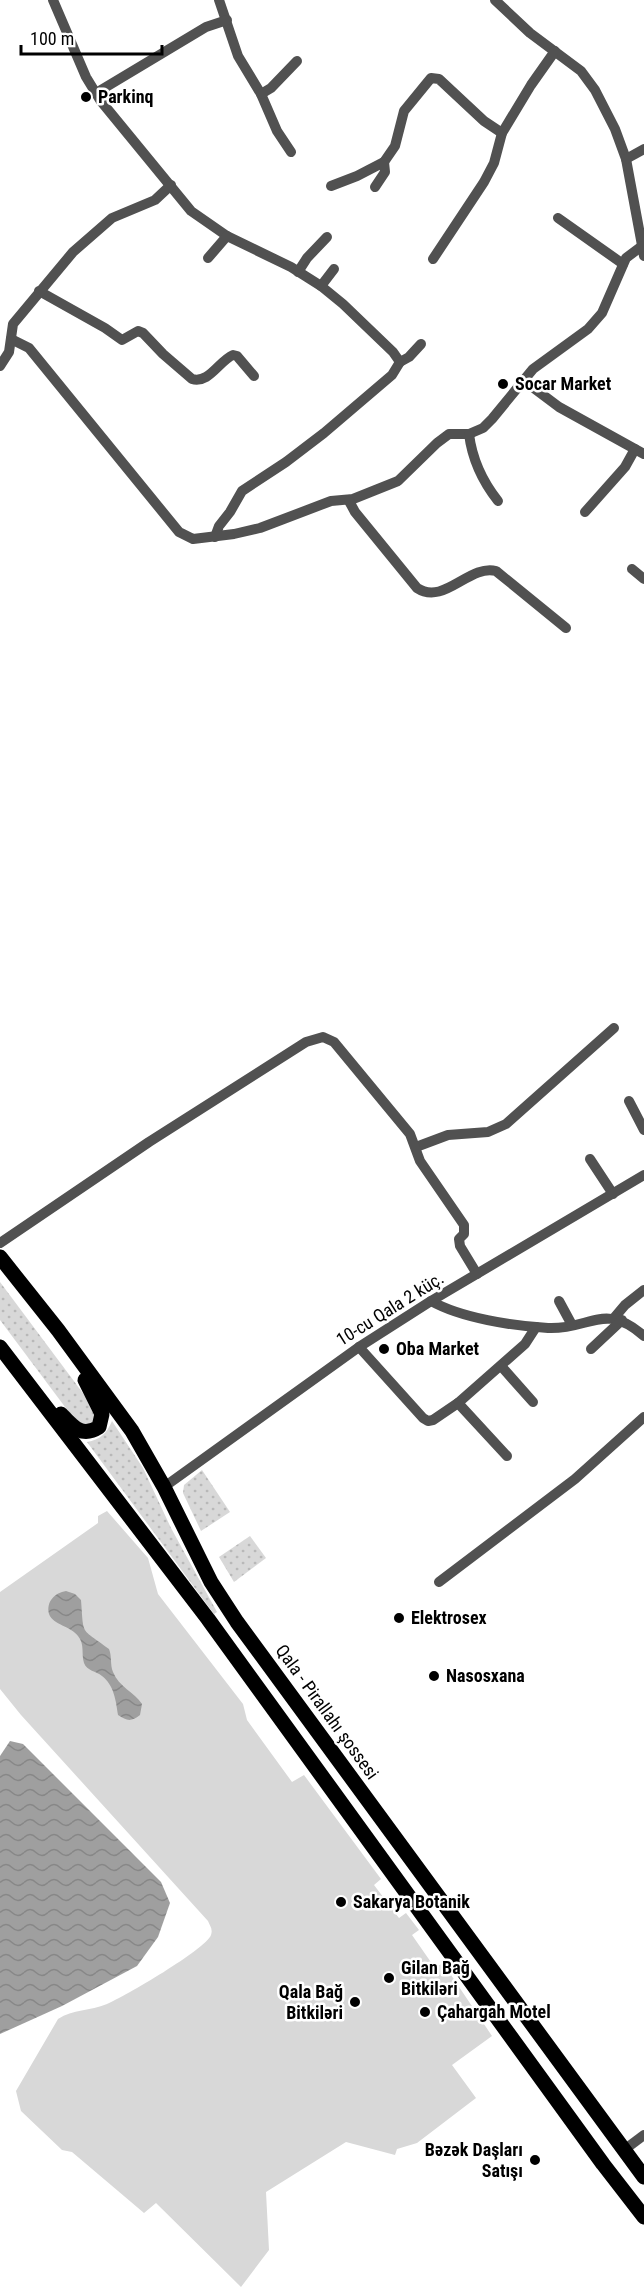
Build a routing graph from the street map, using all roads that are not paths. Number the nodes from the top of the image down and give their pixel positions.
1 (53, 0) edge
2 (219, 0) edge
3 (495, 0) edge
4 (227, 20) junction
5 (555, 51) junction
6 (297, 61) dead end
7 (96, 93) junction
8 (261, 94) junction
9 (502, 133) junction
10 (644, 149) edge
11 (291, 152) dead end
12 (626, 159) junction
13 (384, 162) junction
14 (171, 185) junction
15 (331, 186) dead end
16 (375, 187) dead end
17 (558, 218) dead end
18 (227, 236) junction
19 (327, 237) dead end
20 (643, 251) edge
21 (208, 258) dead end
22 (433, 259) dead end
23 (623, 264) junction
24 (334, 269) dead end
25 (298, 272) junction
26 (321, 286) junction
27 (39, 291) junction
28 (11, 339) junction
29 (421, 344) dead end
30 (400, 362) junction
31 (0, 366) edge
32 (254, 376) dead end
33 (523, 380) junction
34 (469, 434) junction
35 (640, 452) edge
36 (350, 501) junction
37 (498, 501) dead end
38 (585, 512) dead end
39 (215, 537) junction
40 (632, 569) dead end
41 (644, 579) edge
42 (566, 628) dead end
43 (614, 1028) dead end
44 (629, 1101) dead end
45 (644, 1130) edge
46 (416, 1147) junction
47 (590, 1159) dead end
48 (644, 1175) edge
49 (613, 1194) junction
50 (0, 1243) edge
51 (0, 1257) edge
52 (477, 1274) junction
53 (644, 1290) edge
54 (431, 1301) junction
55 (559, 1301) dead end
56 (618, 1319) junction
57 (572, 1325) junction
58 (536, 1327) junction
59 (58, 1330) junction
60 (644, 1336) edge
61 (0, 1347) edge
62 (359, 1347) junction
63 (591, 1349) dead end
64 (10, 1359) junction
65 (501, 1366) junction
66 (533, 1402) dead end
67 (458, 1403) junction
68 (644, 1418) edge
69 (507, 1456) dead end
70 (164, 1486) junction
71 (439, 1582) dead end
72 (644, 2135) edge
73 (624, 2151) junction
74 (644, 2176) edge
75 (644, 2217) edge

1 - 7 street
2 - 4 street
3 - 5 street
4 - 7 street
4 - 8 street
5 - 9 street
5 - 12 street
6 - 8 street
7 - 14 street
8 - 11 street
9 - 13 street
9 - 22 street
10 - 12 street
12 - 20 street
13 - 15 street
13 - 16 street
14 - 18 street
14 - 27 street
17 - 23 street
18 - 21 street
18 - 25 street
19 - 25 street
20 - 23 street
23 - 33 street
24 - 26 street
25 - 26 street
26 - 30 street
27 - 28 street
27 - 32 street
28 - 31 street
28 - 39 street
29 - 30 street
30 - 39 street
33 - 34 street
33 - 35 street
34 - 36 street
34 - 37 street
35 - 38 street
36 - 39 street
36 - 42 street
40 - 41 street
43 - 46 street
44 - 45 street
46 - 50 street
46 - 52 street
47 - 49 street
48 - 49 street, 10-cu Qala 2 küç.
49 - 52 street, 10-cu Qala 2 küç.
51 - 59 main road, Qala - Pirallahı şossesi
52 - 54 street, 10-cu Qala 2 küç.
53 - 56 street
54 - 58 street
54 - 62 street, 10-cu Qala 2 küç.
55 - 57 street
56 - 57 street
56 - 60 street
56 - 63 street
57 - 58 street
58 - 65 street
59 - 64 main road
59 - 70 main road, Qala - Pirallahı şossesi
61 - 64 main road
62 - 67 street
62 - 70 street, 10-cu Qala 2 küç.
64 - 75 main road
65 - 66 street
65 - 67 street
67 - 69 street
68 - 71 street
70 - 73 main road, Qala - Pirallahı şossesi
72 - 73 street
73 - 74 main road, Qala - Pirallahı şossesi

